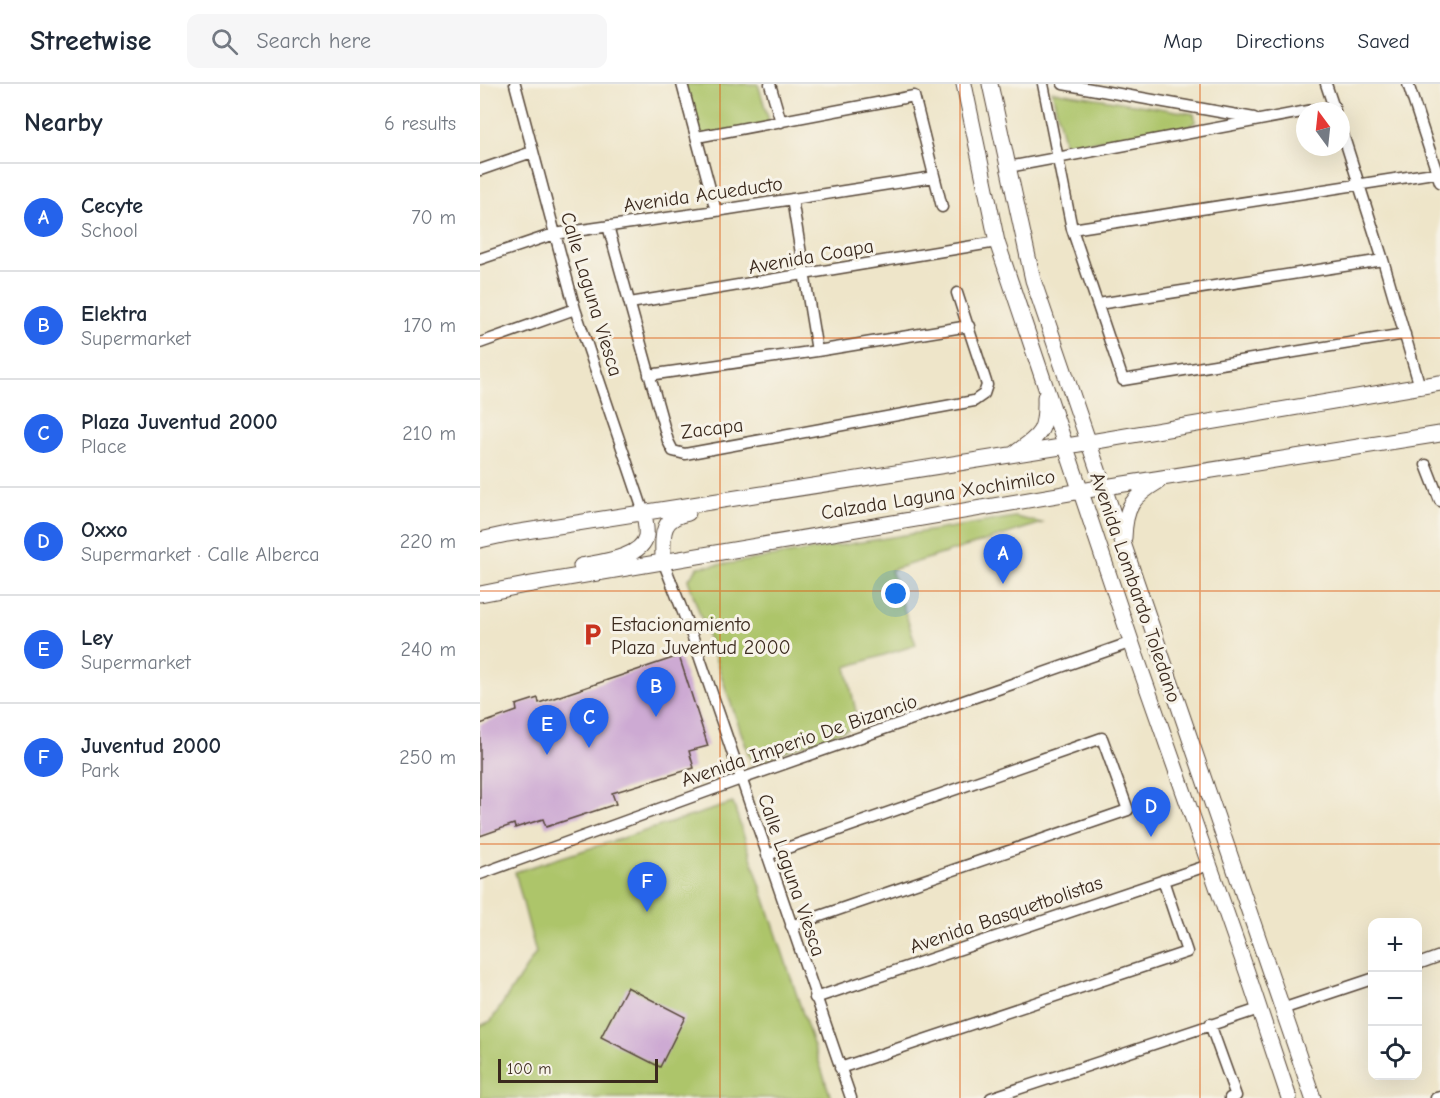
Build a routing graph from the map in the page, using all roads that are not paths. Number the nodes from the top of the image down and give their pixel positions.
1 (515, 84) edge
2 (682, 84) edge
3 (770, 84) edge
4 (964, 84) edge
5 (990, 84) edge
6 (1042, 84) edge
7 (1063, 84) edge
8 (1326, 84) edge
9 (1408, 84) edge
10 (1332, 102) edge
11 (1296, 114) edge
12 (1261, 119) junction
13 (781, 122) junction
14 (697, 137) junction
15 (532, 152) junction
16 (1350, 155) edge
17 (1058, 156) junction
18 (981, 160) junction
19 (1008, 167) junction
20 (480, 170) edge
21 (1439, 176) edge
22 (934, 177) junction
23 (1360, 185) junction
24 (792, 200) junction
25 (942, 207) dead end
26 (716, 211) junction
27 (608, 226) junction
28 (1072, 228) junction
29 (554, 234) junction
30 (998, 242) junction
31 (480, 259) edge
32 (1383, 260) junction
33 (805, 275) junction
34 (957, 293) dead end
35 (630, 303) junction
36 (1098, 304) junction
37 (575, 309) junction
38 (969, 326) junction
39 (1405, 334) junction
40 (480, 343) edge
41 (817, 351) junction
42 (649, 375) junction
43 (1044, 379) junction
44 (1440, 383) edge
45 (1420, 387) junction
46 (1440, 434) edge
47 (1089, 442) junction
48 (1066, 446) junction
49 (1013, 455) junction
50 (1426, 465) dead end
51 (1166, 478) junction
52 (822, 485) junction
53 (1437, 485) edge
54 (1105, 487) junction
55 (1081, 491) junction
56 (1440, 501) edge
57 (644, 513) junction
58 (480, 540) edge
59 (1124, 544) junction
60 (663, 561) junction
61 (487, 592) edge
62 (1131, 642) junction
63 (741, 779) junction
64 (766, 855) junction
65 (1211, 869) junction
66 (480, 874) edge
67 (1163, 880) junction
68 (1252, 920) junction
69 (791, 926) junction
70 (1440, 956) edge
71 (1422, 963) edge
72 (1247, 972) junction
73 (1368, 980) edge
74 (815, 998) junction
75 (1259, 1009) junction
76 (1282, 1009) junction
77 (1210, 1024) junction
78 (840, 1068) junction
79 (1440, 1096) edge
80 (1233, 1097) edge
81 (850, 1098) edge
82 (991, 1098) edge
83 (1289, 1098) edge
84 (1313, 1098) edge
85 (1436, 1098) edge

1 - 15 street, Calle Laguna Viesca
2 - 14 street
3 - 13 street
4 - 18 main road, Avenida Lombardo Toledano
5 - 19 main road, Avenida Lombardo Toledano
6 - 17 street
7 - 12 street
8 - 10 street
9 - 21 street
11 - 12 street
12 - 17 street
13 - 14 street
13 - 22 street
14 - 26 street
15 - 20 street
15 - 29 street, Calle Laguna Viesca
16 - 23 street
17 - 19 street
17 - 28 street
18 - 19 main road
18 - 30 main road, Avenida Lombardo Toledano
19 - 47 main road, Avenida Lombardo Toledano
21 - 23 street
22 - 24 street, Avenida Acueducto
22 - 25 street
23 - 28 street
23 - 32 street
24 - 26 street, Avenida Acueducto
24 - 33 street
26 - 27 street, Avenida Acueducto
27 - 29 street, Avenida Acueducto
27 - 35 street, Zacapa
28 - 36 street
29 - 31 street, Avenida Acueducto
29 - 37 street, Calle Laguna Viesca
30 - 33 street, Avenida Coapa
30 - 43 main road, Avenida Lombardo Toledano
32 - 36 street
32 - 39 street
33 - 35 street, Avenida Coapa
33 - 41 street
34 - 38 street
35 - 42 street, Zacapa
36 - 39 street
37 - 40 street
37 - 57 street, Calle Laguna Viesca
38 - 41 street
38 - 42 street, Zacapa
39 - 45 street
41 - 42 street
43 - 48 main road, Avenida Lombardo Toledano
43 - 49 main road
44 - 45 main road, Calzada Laguna Xochimilco
45 - 47 main road, Calzada Laguna Xochimilco
46 - 51 main road, Calzada Laguna Xochimilco
47 - 48 main road, Calzada Laguna Xochimilco
47 - 54 main road, Avenida Lombardo Toledano
48 - 49 main road, Calzada Laguna Xochimilco
48 - 55 main road, Avenida Lombardo Toledano
49 - 52 main road, Calzada Laguna Xochimilco
50 - 53 street
51 - 54 main road, Calzada Laguna Xochimilco
51 - 59 main road
52 - 57 main road, Calzada Laguna Xochimilco
52 - 60 main road
53 - 56 street
54 - 55 main road, Calzada Laguna Xochimilco
54 - 59 main road, Avenida Lombardo Toledano
55 - 60 main road, Calzada Laguna Xochimilco
55 - 62 main road, Avenida Lombardo Toledano
57 - 58 main road, Calzada Laguna Xochimilco
57 - 61 main road
59 - 68 main road, Avenida Lombardo Toledano
60 - 61 main road, Calzada Laguna Xochimilco
60 - 63 street, Calle Laguna Viesca
62 - 63 street, Avenida Imperio De Bizancio
62 - 65 main road, Avenida Lombardo Toledano
63 - 64 street, Calle Laguna Viesca
63 - 66 street, Avenida Imperio De Bizancio
64 - 69 street, Calle Laguna Viesca
64 - 69 street
65 - 67 street, Avenida Basquetbolistas
65 - 68 main road
65 - 72 main road, Avenida Lombardo Toledano
67 - 74 street, Avenida Basquetbolistas
67 - 78 street
68 - 76 main road, Avenida Lombardo Toledano
69 - 74 street, Calle Laguna Viesca
70 - 71 street
72 - 75 main road, Avenida Lombardo Toledano
72 - 76 main road
73 - 76 street
74 - 78 street, Calle Laguna Viesca
75 - 77 street
75 - 83 main road, Avenida Lombardo Toledano
76 - 84 main road, Avenida Lombardo Toledano
77 - 80 street
77 - 82 street
78 - 81 street, Calle Laguna Viesca
79 - 85 street

